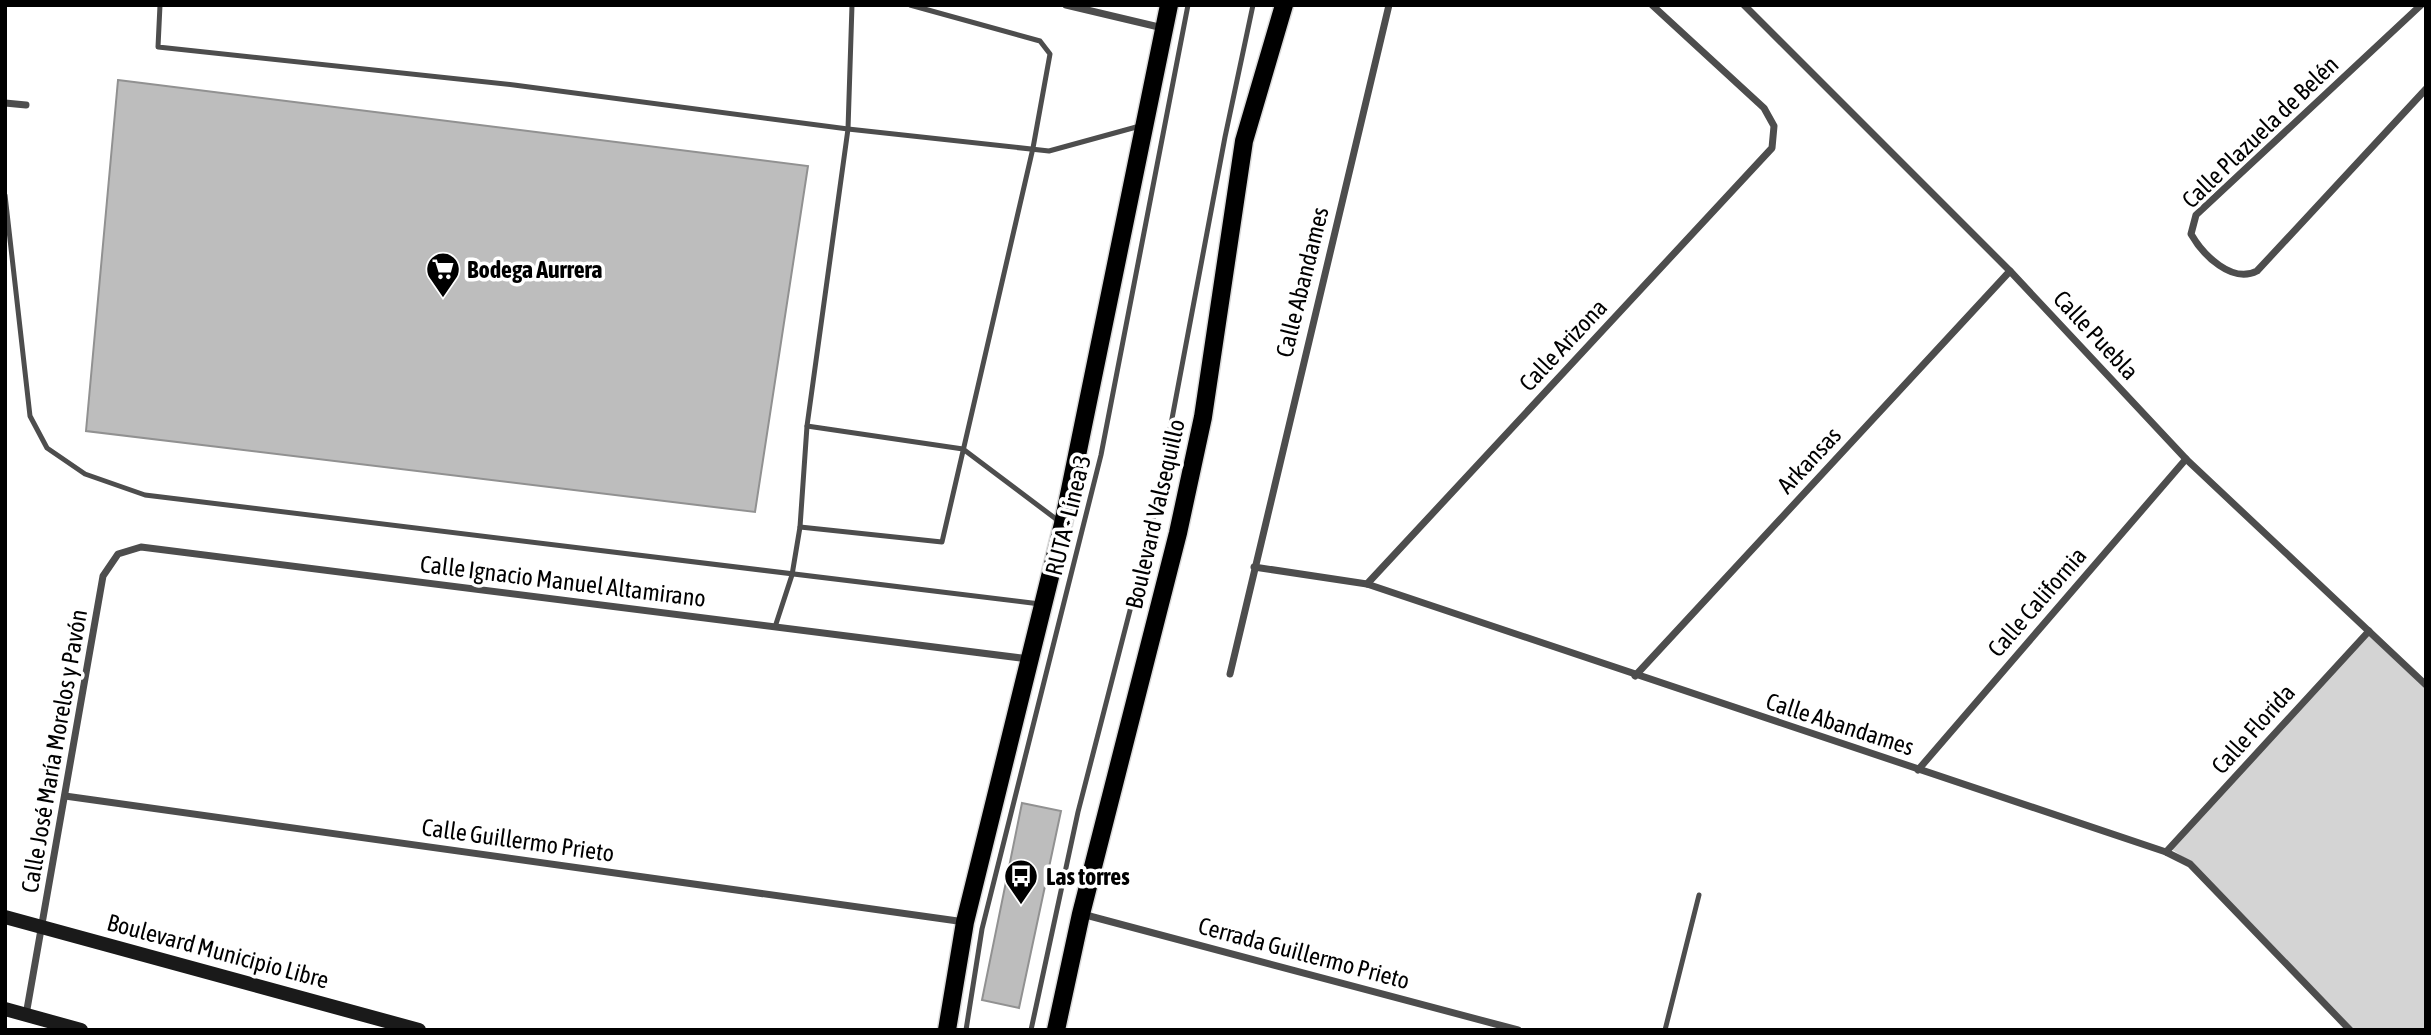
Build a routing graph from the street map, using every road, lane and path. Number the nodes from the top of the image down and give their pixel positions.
1 (160, 5) edge
2 (852, 5) edge
3 (910, 5) edge
4 (1066, 5) edge
5 (1169, 5) edge
6 (1188, 5) edge
7 (1254, 5) edge
8 (1283, 5) edge
9 (1389, 5) edge
10 (1653, 5) edge
11 (1744, 5) edge
12 (2421, 5) edge
13 (1163, 28) junction
14 (2426, 89) edge
15 (5, 103) edge
16 (26, 105) dead end
17 (1143, 125) junction
18 (848, 129) junction
19 (1032, 148) junction
20 (5, 195) edge
21 (2010, 271) junction
22 (807, 426) junction
23 (963, 449) junction
24 (2186, 459) junction
25 (1063, 524) junction
26 (800, 527) junction
27 (1254, 567) junction
28 (792, 575) junction
29 (103, 576) joint
30 (1367, 584) junction
31 (1043, 604) junction
32 (775, 627) junction
33 (2369, 631) junction
34 (1029, 660) junction
35 (1230, 674) dead end
36 (1635, 676) junction
37 (2426, 685) edge
38 (1918, 770) junction
39 (65, 796) junction
40 (2166, 852) junction
41 (1699, 895) dead end
42 (1082, 914) junction
43 (5, 917) edge
44 (965, 922) junction
45 (44, 928) junction
46 (5, 1009) edge
47 (26, 1014) junction
48 (80, 1030) edge
49 (419, 1030) edge
50 (947, 1030) edge
51 (966, 1030) edge
52 (1031, 1030) edge
53 (1056, 1030) edge
54 (1518, 1030) edge
55 (1665, 1030) edge
56 (2350, 1030) edge

1 - 18 lane
2 - 18 lane
3 - 19 lane
4 - 13 street
5 - 13 main road
6 - 51 lane, RUTA - Línea 3
7 - 52 lane
8 - 42 main road, Boulevard Valsequillo
9 - 27 street, Calle Abandames
10 - 30 street, Calle Arizona
11 - 21 street, Calle Puebla
12 - 14 street, Calle Plazuela de Belén
13 - 17 main road
15 - 16 street
17 - 19 lane
17 - 25 main road
18 - 19 lane
18 - 22 lane
19 - 23 lane
20 - 28 lane
21 - 24 street, Calle Puebla
21 - 36 street, Arkansas
22 - 23 lane
22 - 26 lane
23 - 25 lane
23 - 26 lane
24 - 33 street, Calle Puebla
24 - 38 street, Calle California
25 - 31 main road
26 - 28 lane
27 - 30 street, Calle Abandames
27 - 35 street, Calle Abandames
28 - 31 lane
28 - 32 lane
29 - 32 street, Calle Ignacio Manuel Altamirano
29 - 39 street, Calle José María Morelos y Pavón
30 - 36 street, Calle Abandames
31 - 34 main road
32 - 34 street, Calle Ignacio Manuel Altamirano
33 - 37 street, Calle Puebla
33 - 40 street, Calle Florida
34 - 44 main road
36 - 38 street, Calle Abandames
38 - 40 street, Calle Abandames
39 - 44 street, Calle Guillermo Prieto
39 - 45 street, Calle José María Morelos y Pavón
40 - 56 street, Calle Abandames
41 - 55 lane
42 - 53 main road, Boulevard Valsequillo
42 - 54 street, Cerrada Guillermo Prieto
43 - 45 main road, Boulevard Municipio Libre
44 - 50 main road
45 - 47 street, Calle José María Morelos y Pavón
45 - 49 main road, Boulevard Municipio Libre
46 - 47 main road
47 - 48 main road

